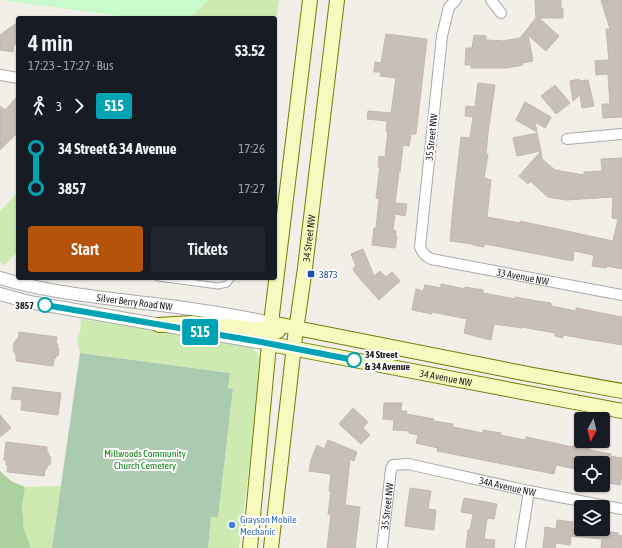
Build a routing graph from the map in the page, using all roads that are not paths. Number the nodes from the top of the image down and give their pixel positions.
1 (310, 0) edge
2 (337, 0) edge
3 (456, 0) edge
4 (491, 0) edge
5 (501, 13) dead end
6 (1, 77) edge
7 (16, 78) edge
8 (622, 134) edge
9 (567, 139) dead end
10 (425, 255) joint
11 (277, 275) edge
12 (0, 278) edge
13 (173, 280) edge
14 (230, 280) edge
15 (276, 280) edge
16 (0, 294) edge
17 (622, 295) edge
18 (159, 325) joint
19 (296, 327) junction
20 (270, 333) junction
21 (294, 349) junction
22 (622, 391) edge
23 (622, 411) edge
24 (393, 465) joint
25 (529, 491) junction
26 (622, 509) edge
27 (250, 548) edge
28 (271, 548) edge
29 (382, 548) edge
30 (520, 548) edge

1 - 11 main road
2 - 19 main road, 34 Street NW
3 - 10 street, 35 Street NW
4 - 5 street
6 - 7 street
8 - 9 street
10 - 17 street, 33 Avenue NW
12 - 20 street, Silver Berry Road NW
13 - 14 lane
15 - 20 main road
16 - 18 street, Silver Berry Road NW
18 - 20 main road
19 - 20 main road
19 - 21 main road, 34 Street NW
19 - 22 main road, 34 Avenue NW
20 - 21 main road, 34 Avenue NW
20 - 27 main road
21 - 23 main road, 34 Avenue NW
21 - 28 main road, 34 Street NW
24 - 25 street, 34A Avenue NW
24 - 29 street, 35 Street NW
25 - 26 street, 34A Avenue NW
25 - 30 street

